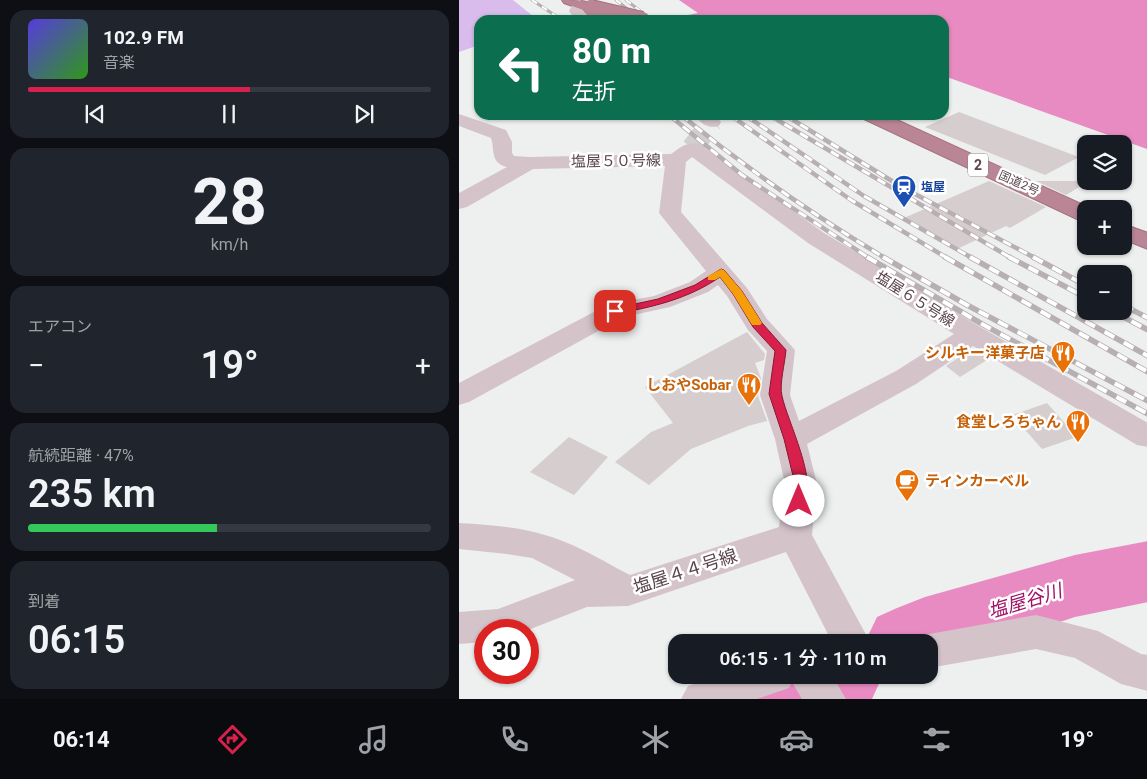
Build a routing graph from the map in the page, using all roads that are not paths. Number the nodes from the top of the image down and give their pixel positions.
1 (581, 8) edge
2 (617, 15) edge
3 (459, 120) edge
4 (882, 120) edge
5 (684, 154) junction
6 (529, 164) junction
7 (459, 202) edge
8 (1077, 210) edge
9 (1132, 234) edge
10 (1147, 242) edge
11 (721, 272) junction
12 (972, 334) junction
13 (459, 395) edge
14 (1147, 437) edge
15 (790, 439) junction
16 (795, 535) junction
17 (459, 536) edge
18 (628, 591) junction
19 (459, 628) edge
20 (847, 634) edge
21 (938, 648) edge
22 (1147, 673) edge
23 (748, 684) edge
24 (702, 699) edge

1 - 2 highway, bridge
3 - 6 street, 塩屋５０号線
4 - 8 highway, 国道2号 / 2
5 - 6 street, 塩屋５０号線
5 - 11 street, 塩屋５０号線
5 - 12 street, 塩屋６５号線
6 - 7 street
9 - 10 highway
11 - 13 street
11 - 15 street, 塩屋５０号線
12 - 14 street, 塩屋６５号線
12 - 15 street
15 - 16 street, 塩屋５０号線
16 - 18 street, 塩屋４４号線
16 - 20 street
17 - 18 street
18 - 19 street, 塩屋４４号線
21 - 22 street
23 - 24 street

